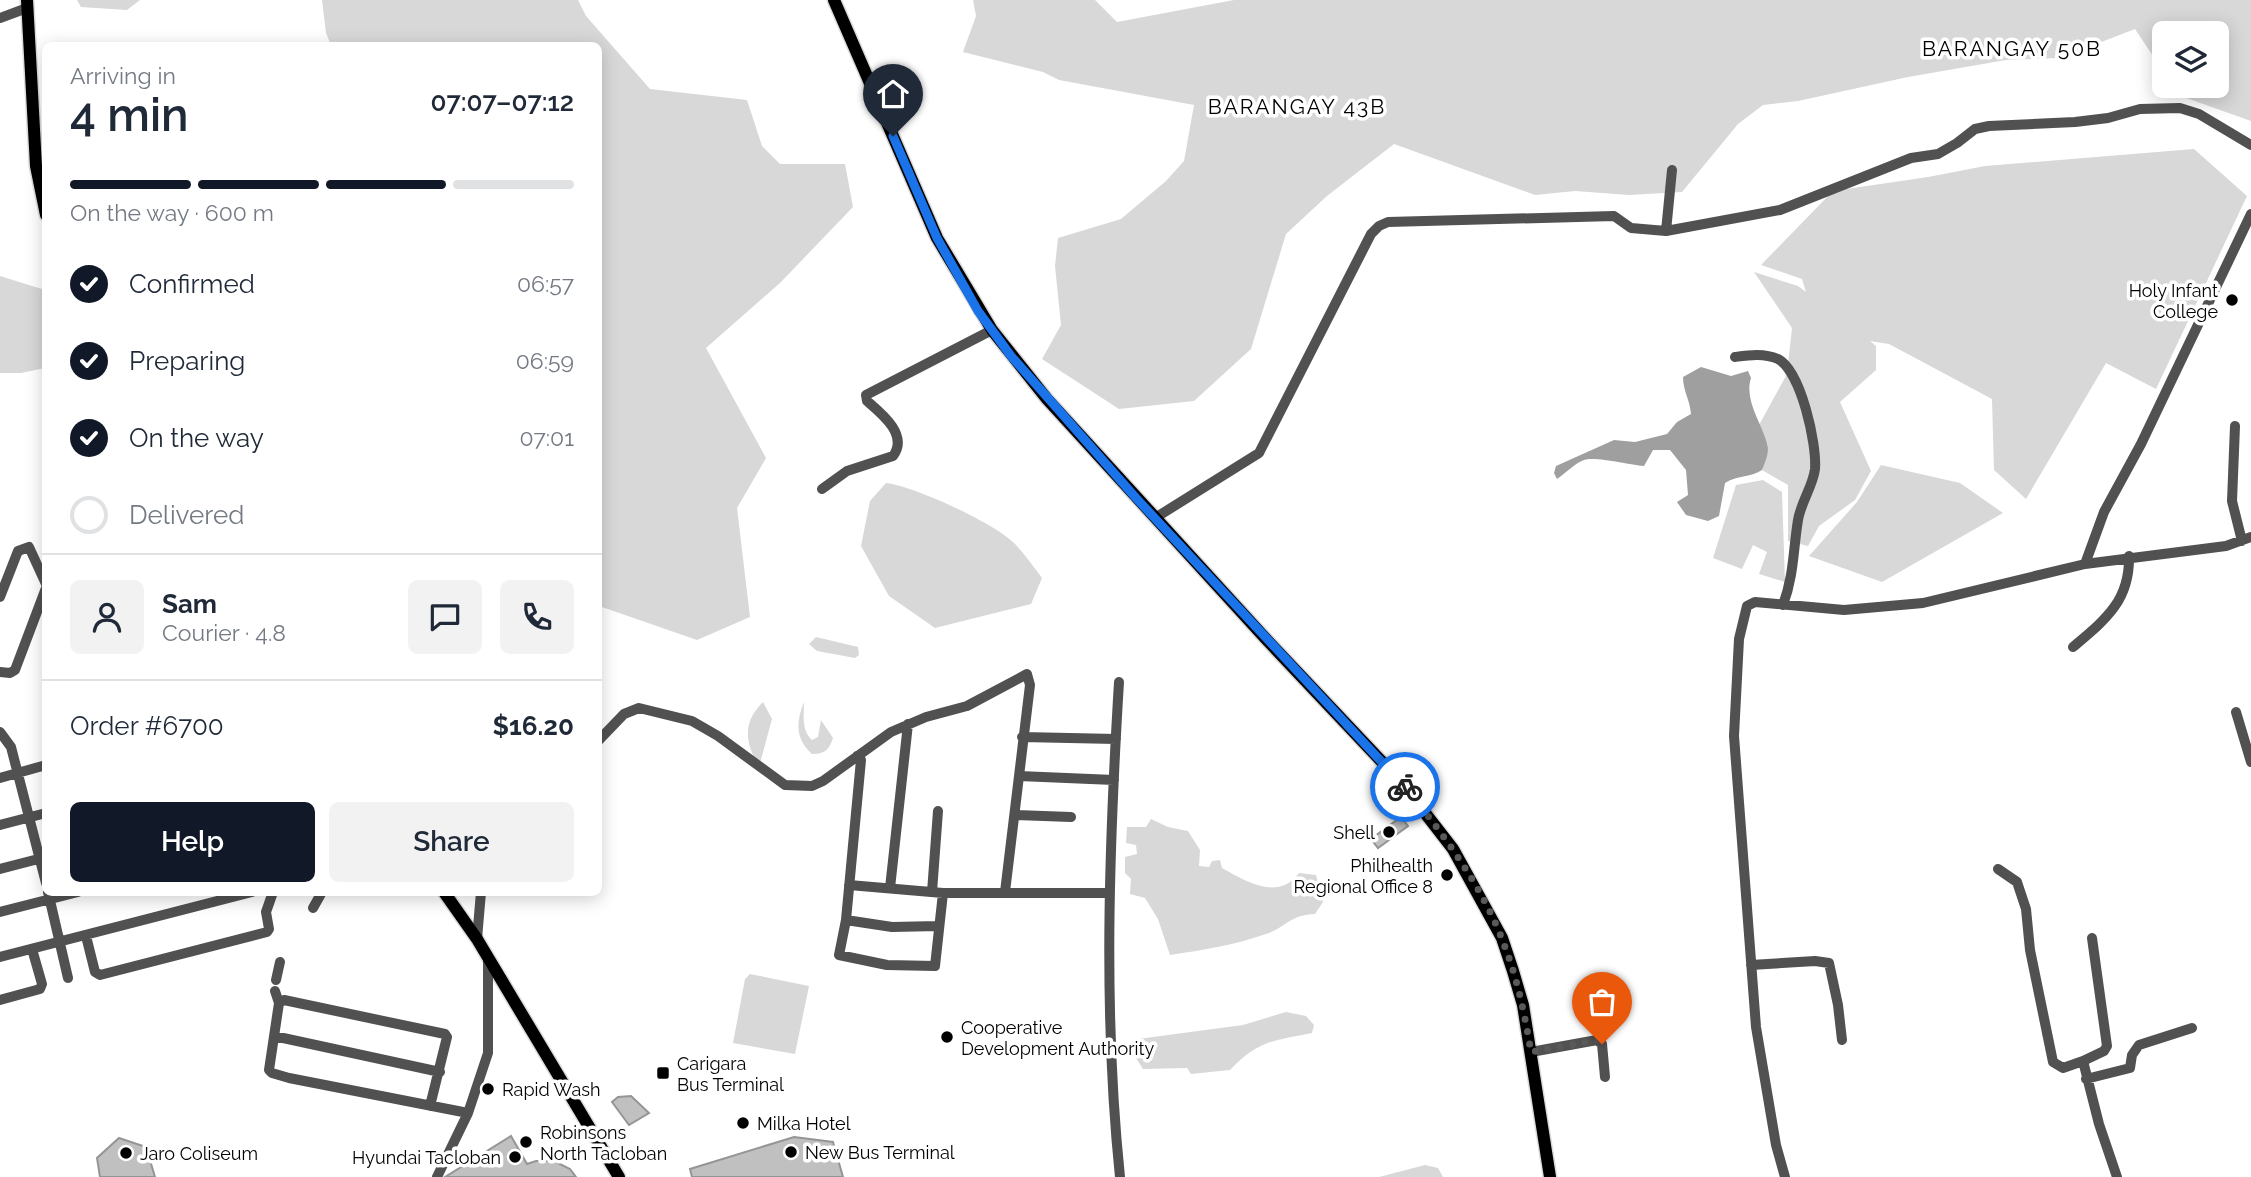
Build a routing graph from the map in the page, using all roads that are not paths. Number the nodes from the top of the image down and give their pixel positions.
1 (834, 0) edge
2 (27, 4) edge
3 (0, 18) edge
4 (2251, 145) edge
5 (1672, 170) dead end
6 (42, 195) edge
7 (2251, 214) edge
8 (1666, 231) junction
9 (992, 330) junction
10 (1735, 357) dead end
11 (2235, 426) dead end
12 (822, 489) dead end
13 (1155, 517) junction
14 (2246, 539) edge
15 (2129, 556) junction
16 (2085, 564) junction
17 (42, 577) edge
18 (0, 597) edge
19 (42, 597) edge
20 (1783, 605) junction
21 (2073, 647) dead end
22 (0, 672) edge
23 (1119, 682) dead end
24 (2236, 712) dead end
25 (908, 724) junction
26 (0, 732) edge
27 (602, 737) edge
28 (1022, 737) junction
29 (1116, 739) junction
30 (857, 756) junction
31 (2251, 762) edge
32 (42, 766) edge
33 (17, 772) junction
34 (1019, 776) junction
35 (0, 778) edge
36 (1114, 780) junction
37 (938, 811) dead end
38 (42, 814) edge
39 (1016, 814) junction
40 (1071, 817) dead end
41 (28, 818) junction
42 (0, 825) edge
43 (42, 858) edge
44 (0, 869) edge
45 (1998, 869) dead end
46 (849, 885) junction
47 (890, 888) junction
48 (937, 892) junction
49 (1005, 892) junction
50 (1110, 892) junction
51 (49, 896) edge
52 (238, 896) edge
53 (271, 896) edge
54 (320, 896) edge
55 (447, 896) edge
56 (481, 896) edge
57 (313, 908) dead end
58 (0, 912) edge
59 (846, 920) junction
60 (938, 926) junction
61 (86, 936) junction
62 (2092, 938) dead end
63 (477, 939) junction
64 (59, 942) junction
65 (32, 949) junction
66 (0, 957) edge
67 (488, 958) junction
68 (280, 962) dead end
69 (1751, 965) junction
70 (68, 978) dead end
71 (0, 1000) edge
72 (279, 1003) junction
73 (2192, 1028) dead end
74 (274, 1036) junction
75 (1842, 1040) dead end
76 (1531, 1052) junction
77 (2082, 1062) junction
78 (440, 1072) junction
79 (1605, 1077) dead end
80 (2086, 1079) junction
81 (430, 1106) junction
82 (468, 1113) junction
83 (437, 1177) edge
84 (619, 1177) edge
85 (1120, 1177) edge
86 (1550, 1177) edge
87 (1785, 1177) edge
88 (2117, 1177) edge

1 - 9 main road
2 - 3 street
2 - 6 main road
4 - 8 street
5 - 8 street
7 - 16 street
8 - 13 street
9 - 12 street
9 - 13 main road
10 - 20 street
11 - 14 street
13 - 76 main road
14 - 15 street
15 - 16 street
15 - 21 street
16 - 20 street
17 - 18 street
19 - 22 street
20 - 69 street
23 - 29 street
24 - 31 street
25 - 28 street
25 - 30 street
25 - 47 street
26 - 33 street
27 - 30 street
28 - 29 street
28 - 34 street
29 - 36 street
30 - 46 street
32 - 33 street
33 - 35 street
33 - 41 street
34 - 36 street
34 - 39 street
36 - 50 street
37 - 48 street
38 - 41 street
39 - 40 street
39 - 49 street
41 - 42 street
41 - 43 street
43 - 44 street
45 - 77 street
46 - 47 street
46 - 59 street
47 - 48 street
48 - 49 street
48 - 60 street
49 - 50 street
50 - 85 street
51 - 58 street
51 - 64 street
52 - 61 street
53 - 61 street
54 - 57 street
55 - 63 main road
56 - 63 street
59 - 60 street
59 - 60 street
61 - 64 street
62 - 77 street
63 - 67 main road
64 - 65 street
64 - 70 street
65 - 66 street
65 - 71 street
67 - 82 street
67 - 84 main road
68 - 72 street
69 - 75 street
69 - 87 street
72 - 74 street
72 - 78 street
73 - 80 street
74 - 78 street
74 - 81 street
76 - 79 street
76 - 86 main road
77 - 80 street
78 - 81 street
80 - 88 street
81 - 82 street
82 - 83 street

